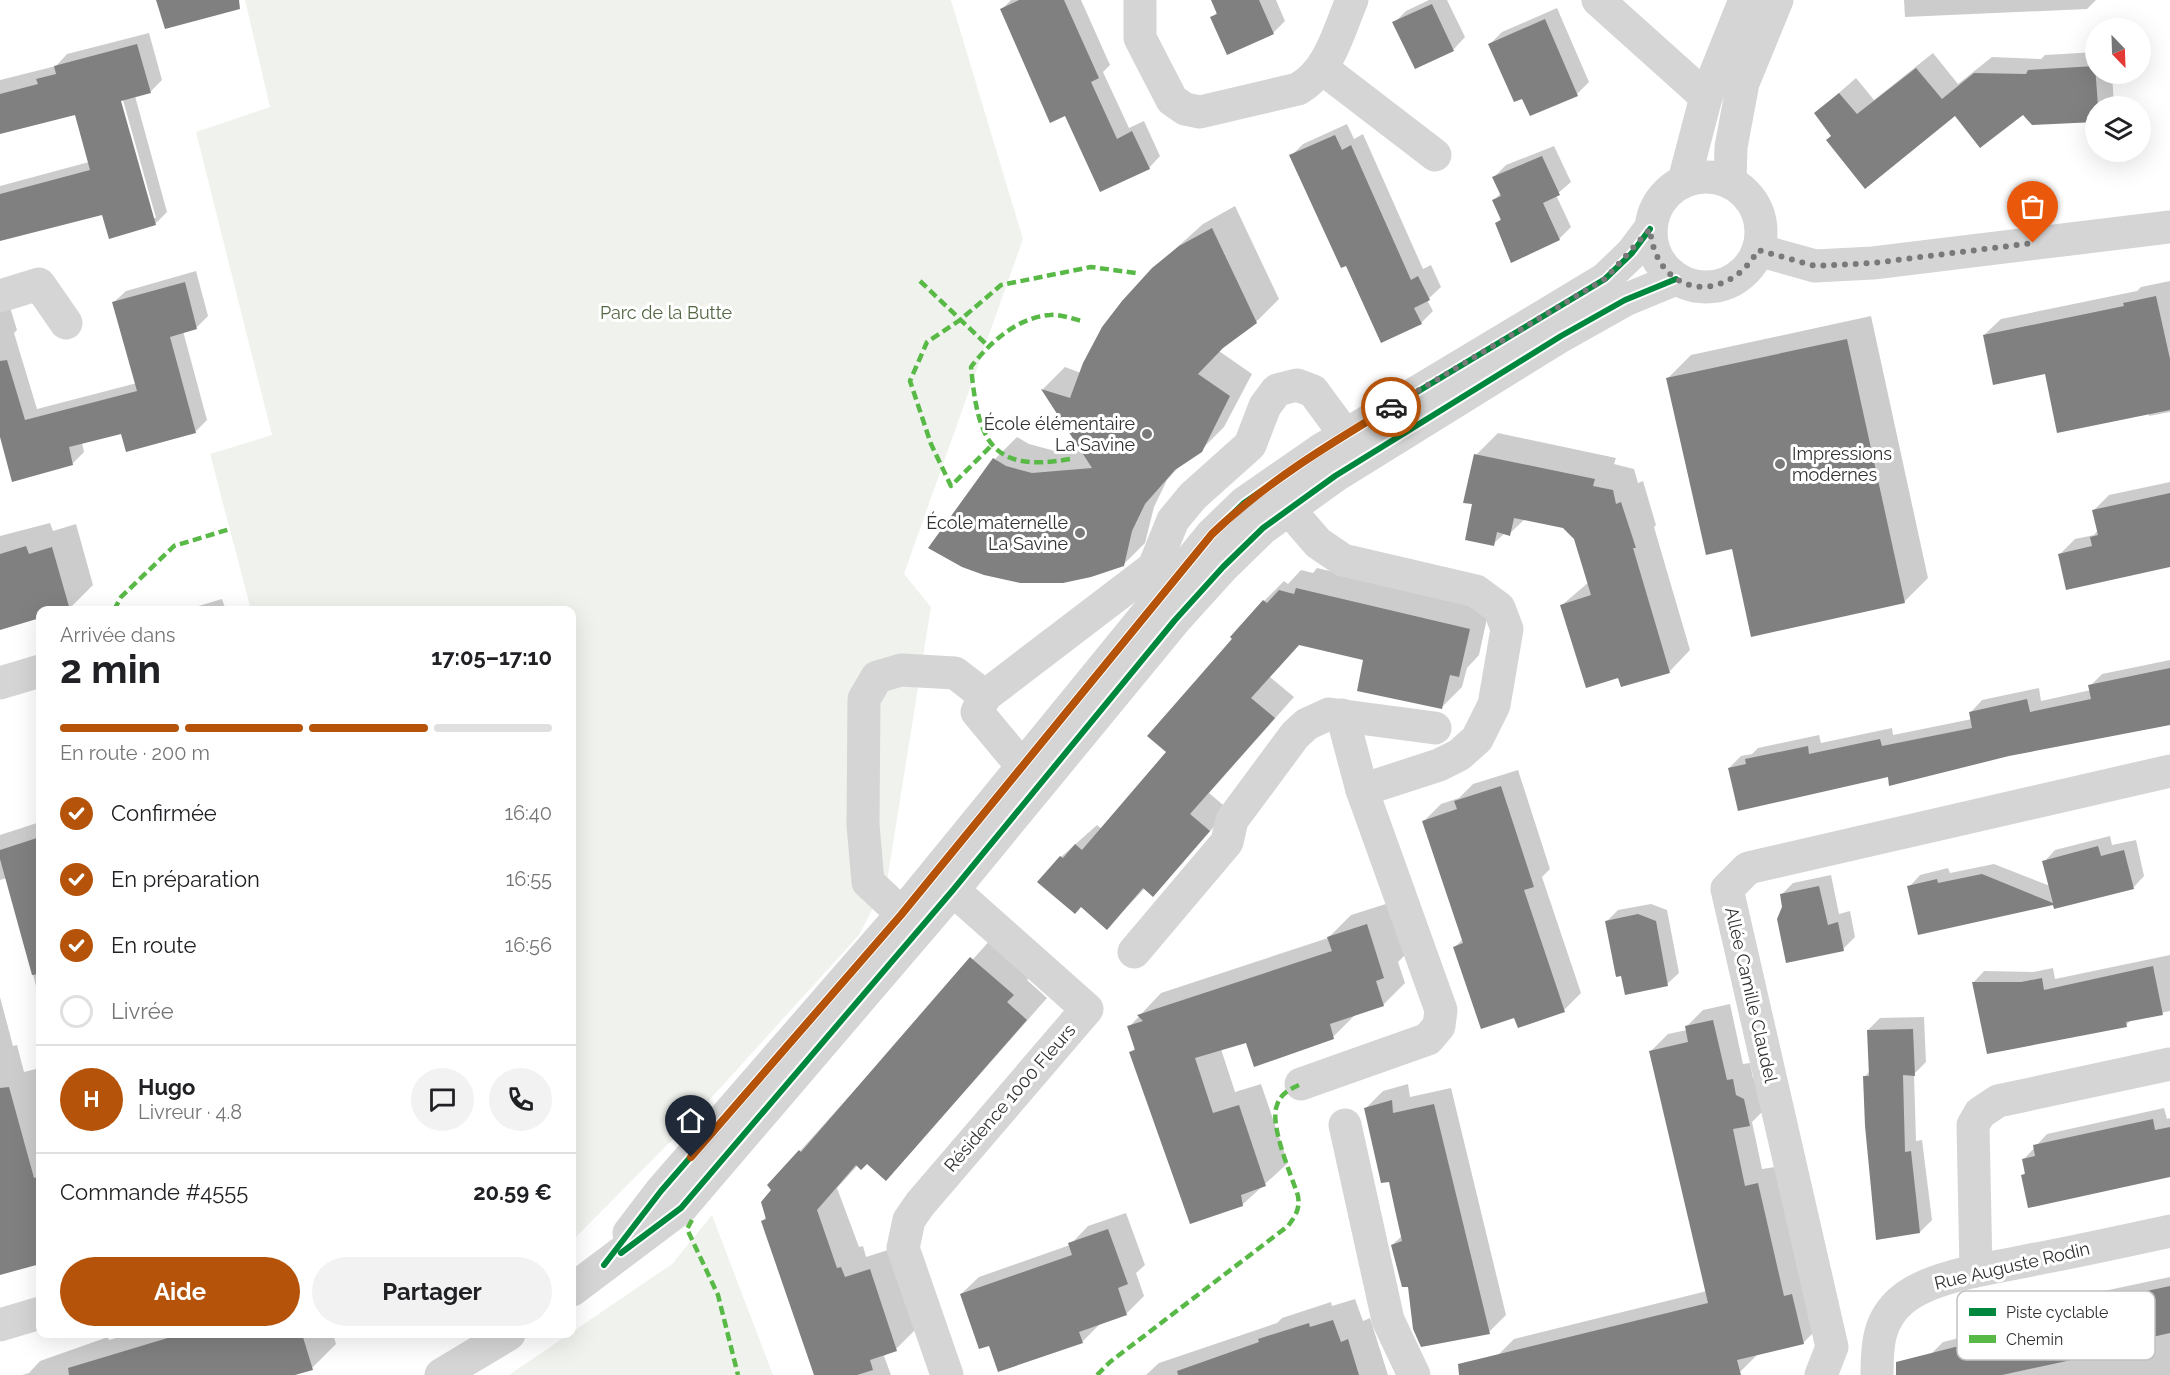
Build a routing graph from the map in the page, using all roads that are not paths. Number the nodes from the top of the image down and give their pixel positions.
1 (1352, 0) edge
2 (1598, 0) edge
3 (1745, 0) edge
4 (1777, 0) edge
5 (1140, 1) edge
6 (1323, 69) junction
7 (1706, 97) junction
8 (1435, 155) dead end
9 (1684, 181) junction
10 (1730, 182) junction
11 (2170, 227) edge
12 (1650, 229) junction
13 (1758, 250) junction
14 (1676, 279) junction
15 (0, 296) edge
16 (66, 323) dead end
17 (1354, 446) junction
18 (1278, 497) junction
19 (36, 673) edge
20 (0, 683) edge
21 (985, 696) junction
22 (1342, 715) junction
23 (1435, 728) dead end
24 (2170, 771) edge
25 (1033, 772) junction
26 (1362, 790) junction
27 (943, 882) junction
28 (910, 922) junction
29 (1134, 952) dead end
30 (2170, 1064) edge
31 (1301, 1084) dead end
32 (1345, 1125) dead end
33 (2170, 1232) edge
34 (1976, 1271) junction
35 (576, 1287) edge
36 (36, 1314) edge
37 (0, 1325) edge
38 (502, 1338) edge
39 (441, 1375) edge
40 (947, 1375) edge
41 (1414, 1375) edge
42 (1821, 1375) edge
43 (1877, 1375) edge

1 - 6 street
2 - 7 street
3 - 7 street
4 - 10 street
5 - 6 street
6 - 8 street
7 - 9 street
9 - 10 street
9 - 12 street
10 - 13 street
11 - 13 street
12 - 14 street
12 - 17 street
13 - 14 street
14 - 17 street
15 - 16 street
17 - 18 street
17 - 21 street
18 - 25 street
18 - 26 street
19 - 20 street
21 - 25 street
21 - 28 street
22 - 23 street
22 - 26 street
22 - 29 street
24 - 42 street, Allée Camille Claudel
25 - 27 street
26 - 31 street
27 - 28 street
27 - 40 street, Résidence 1000 Fleurs
28 - 35 street
30 - 34 street
32 - 41 street
33 - 34 street, Rue Auguste Rodin
34 - 43 street, Rue Auguste Rodin
36 - 37 street
38 - 39 street

